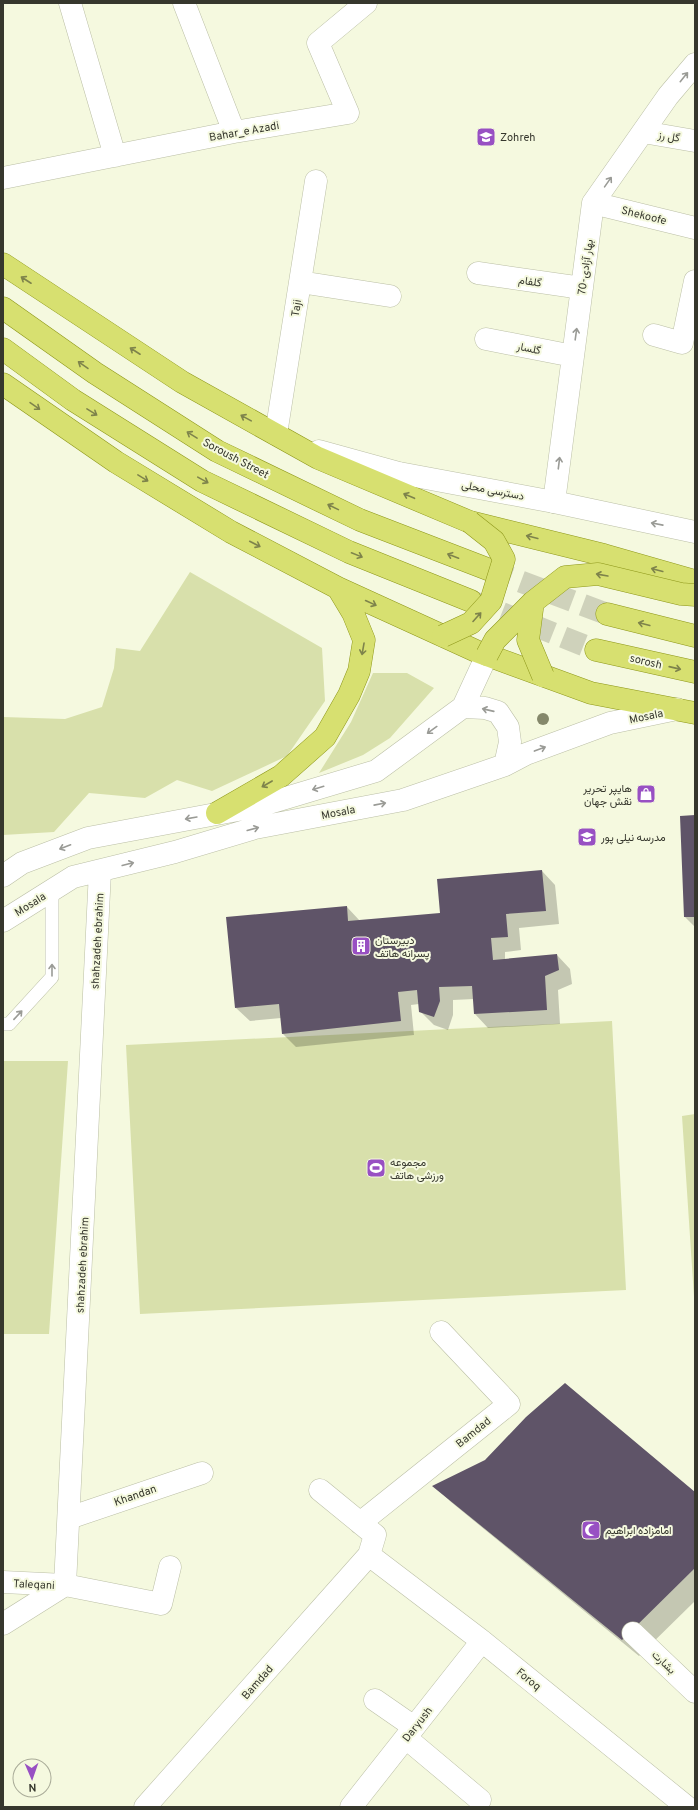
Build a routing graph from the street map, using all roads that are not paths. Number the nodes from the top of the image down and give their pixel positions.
1 (70, 3) edge
2 (184, 3) edge
3 (366, 3) edge
4 (695, 64) edge
5 (234, 132) junction
6 (644, 132) junction
7 (695, 141) edge
8 (115, 156) junction
9 (3, 178) edge
10 (316, 181) dead end
11 (594, 203) junction
12 (695, 228) edge
13 (3, 264) edge
14 (478, 273) dead end
15 (695, 281) edge
16 (300, 282) junction
17 (582, 288) junction
18 (390, 296) dead end
19 (3, 308) edge
20 (654, 335) dead end
21 (486, 339) dead end
22 (3, 349) edge
23 (573, 356) junction
24 (3, 384) edge
25 (284, 439) junction
26 (554, 502) junction
27 (470, 522) junction
28 (695, 532) edge
29 (490, 570) tunnel mouth
30 (695, 581) edge
31 (338, 588) junction
32 (695, 595) edge
33 (471, 601) tunnel mouth
34 (533, 602) junction
35 (607, 614) tunnel mouth
36 (443, 636) junction
37 (695, 636) edge
38 (596, 650) tunnel mouth
39 (488, 655) junction
40 (695, 672) edge
41 (543, 676) junction
42 (463, 707) junction
43 (686, 711) edge
44 (505, 765) junction
45 (217, 813) junction
46 (100, 871) junction
47 (4, 874) edge
48 (52, 891) junction
49 (3, 921) edge
50 (3, 1024) edge
51 (440, 1332) dead end
52 (202, 1473) dead end
53 (320, 1490) dead end
54 (69, 1518) junction
55 (360, 1523) junction
56 (368, 1556) junction
57 (170, 1567) dead end
58 (3, 1582) edge
59 (65, 1585) junction
60 (3, 1624) edge
61 (633, 1633) dead end
62 (482, 1641) junction
63 (695, 1692) edge
64 (375, 1700) dead end
65 (410, 1732) junction
66 (480, 1800) dead end
67 (145, 1807) edge
68 (351, 1807) edge
69 (687, 1807) edge

1 - 8 street
2 - 5 street
3 - 5 street, Bahar_e Azadi
6 -> 4 street, 70-بهار آزادی
5 - 8 street, Bahar_e Azadi
6 - 7 street, گل رز
11 -> 6 street, 70-بهار آزادی
8 - 9 street, Bahar_e Azadi
10 - 16 street, Taji
11 - 12 street, Shekoofe
11 - 17 street, 70-بهار آزادی
25 -> 13 main road
14 - 17 street, گلفام
15 - 20 street
16 - 18 street
16 - 25 street, Taji
23 -> 17 street, 70-بهار آزادی
29 -> 19 main road, Soroush Street
21 - 23 street, گلسار
22 -> 33 main road
26 -> 23 street, 70-بهار آزادی
24 -> 31 main road
25 - 26 street, دسترسی محلی
27 -> 25 main road
28 -> 26 street, دسترسی محلی
30 -> 27 main road
36 -> 27 main road, bridge
31 -> 36 main road
31 -> 45 main road
32 -> 34 main road, bridge
34 - 39 main road, bridge
34 - 41 main road, bridge
37 -> 35 main road
36 - 39 main road
38 -> 40 main road, sorosh
39 - 41 main road
39 - 42 street
41 - 43 main road
44 -> 42 street
42 -> 45 street
44 -> 43 street, Mosala
46 -> 44 street, Mosala
45 -> 47 street
46 - 48 street, Mosala
46 - 54 street, shahzadeh ebrahim
48 - 49 street, Mosala
50 -> 48 lane
51 - 55 street, Bamdad
52 - 54 street, Khandan
53 - 55 street
54 - 59 street, shahzadeh ebrahim
55 - 56 street
56 - 62 street, Foroq
56 - 67 street, Bamdad
57 - 59 street, Taleqani
58 - 59 street, Taleqani
59 - 60 street
61 - 63 street, بشارت
62 - 65 street, Daryush
62 - 69 street, Foroq
64 - 65 street
65 - 66 street
65 - 68 street, Daryush

